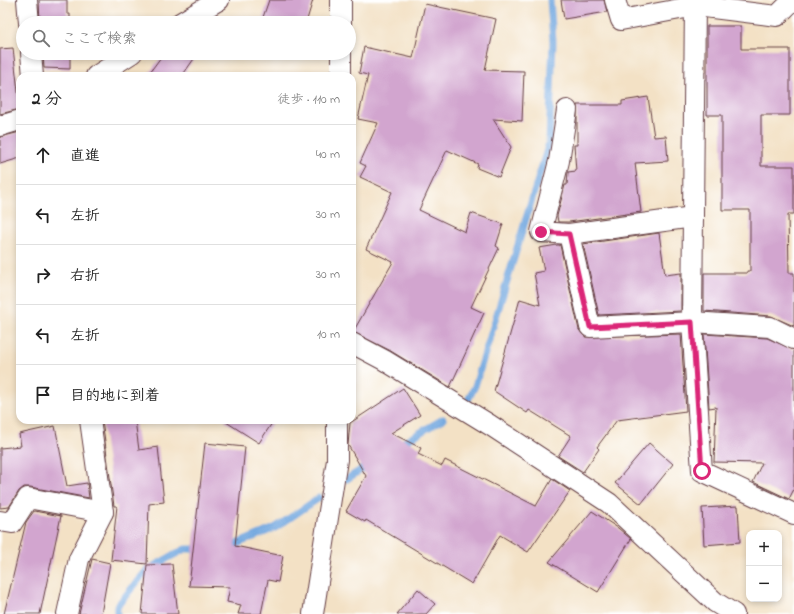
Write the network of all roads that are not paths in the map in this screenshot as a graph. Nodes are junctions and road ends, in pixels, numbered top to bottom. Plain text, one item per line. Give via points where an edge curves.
1 (27, 0) edge
2 (219, 0) edge
3 (341, 0) edge
4 (615, 0) edge
5 (793, 0) edge
6 (695, 3) edge
7 (28, 16) edge
8 (192, 16) edge
9 (341, 16) edge
10 (32, 60) edge
11 (121, 60) edge
12 (341, 60) edge
13 (33, 72) edge
14 (102, 72) edge
15 (341, 72) edge
16 (567, 110) dead end
17 (16, 121) edge
18 (0, 126) edge
19 (693, 217) junction
20 (569, 234) junction
21 (692, 322) junction
22 (794, 339) edge
23 (356, 345) edge
24 (91, 424) edge
25 (337, 424) edge
26 (103, 512) junction
27 (794, 514) edge
28 (0, 521) edge
29 (67, 614) edge
30 (313, 614) edge
31 (734, 614) edge

1 - 7 street
2 - 8 street
3 - 9 street
4 - 6 street via 621,20
5 - 6 street via 778,16
6 - 19 street
10 - 13 street
11 - 14 street
12 - 15 street
16 - 20 street via 559,161 541,232
17 - 18 street
19 - 20 street
19 - 21 street
20 - 21 street via 590,327
21 - 22 street via 770,327
21 - 27 street via 702,471
23 - 31 street via 483,421 609,503 715,602
24 - 26 street
25 - 30 street via 337,460
26 - 28 street via 28,498 12,523
26 - 29 street via 79,559

